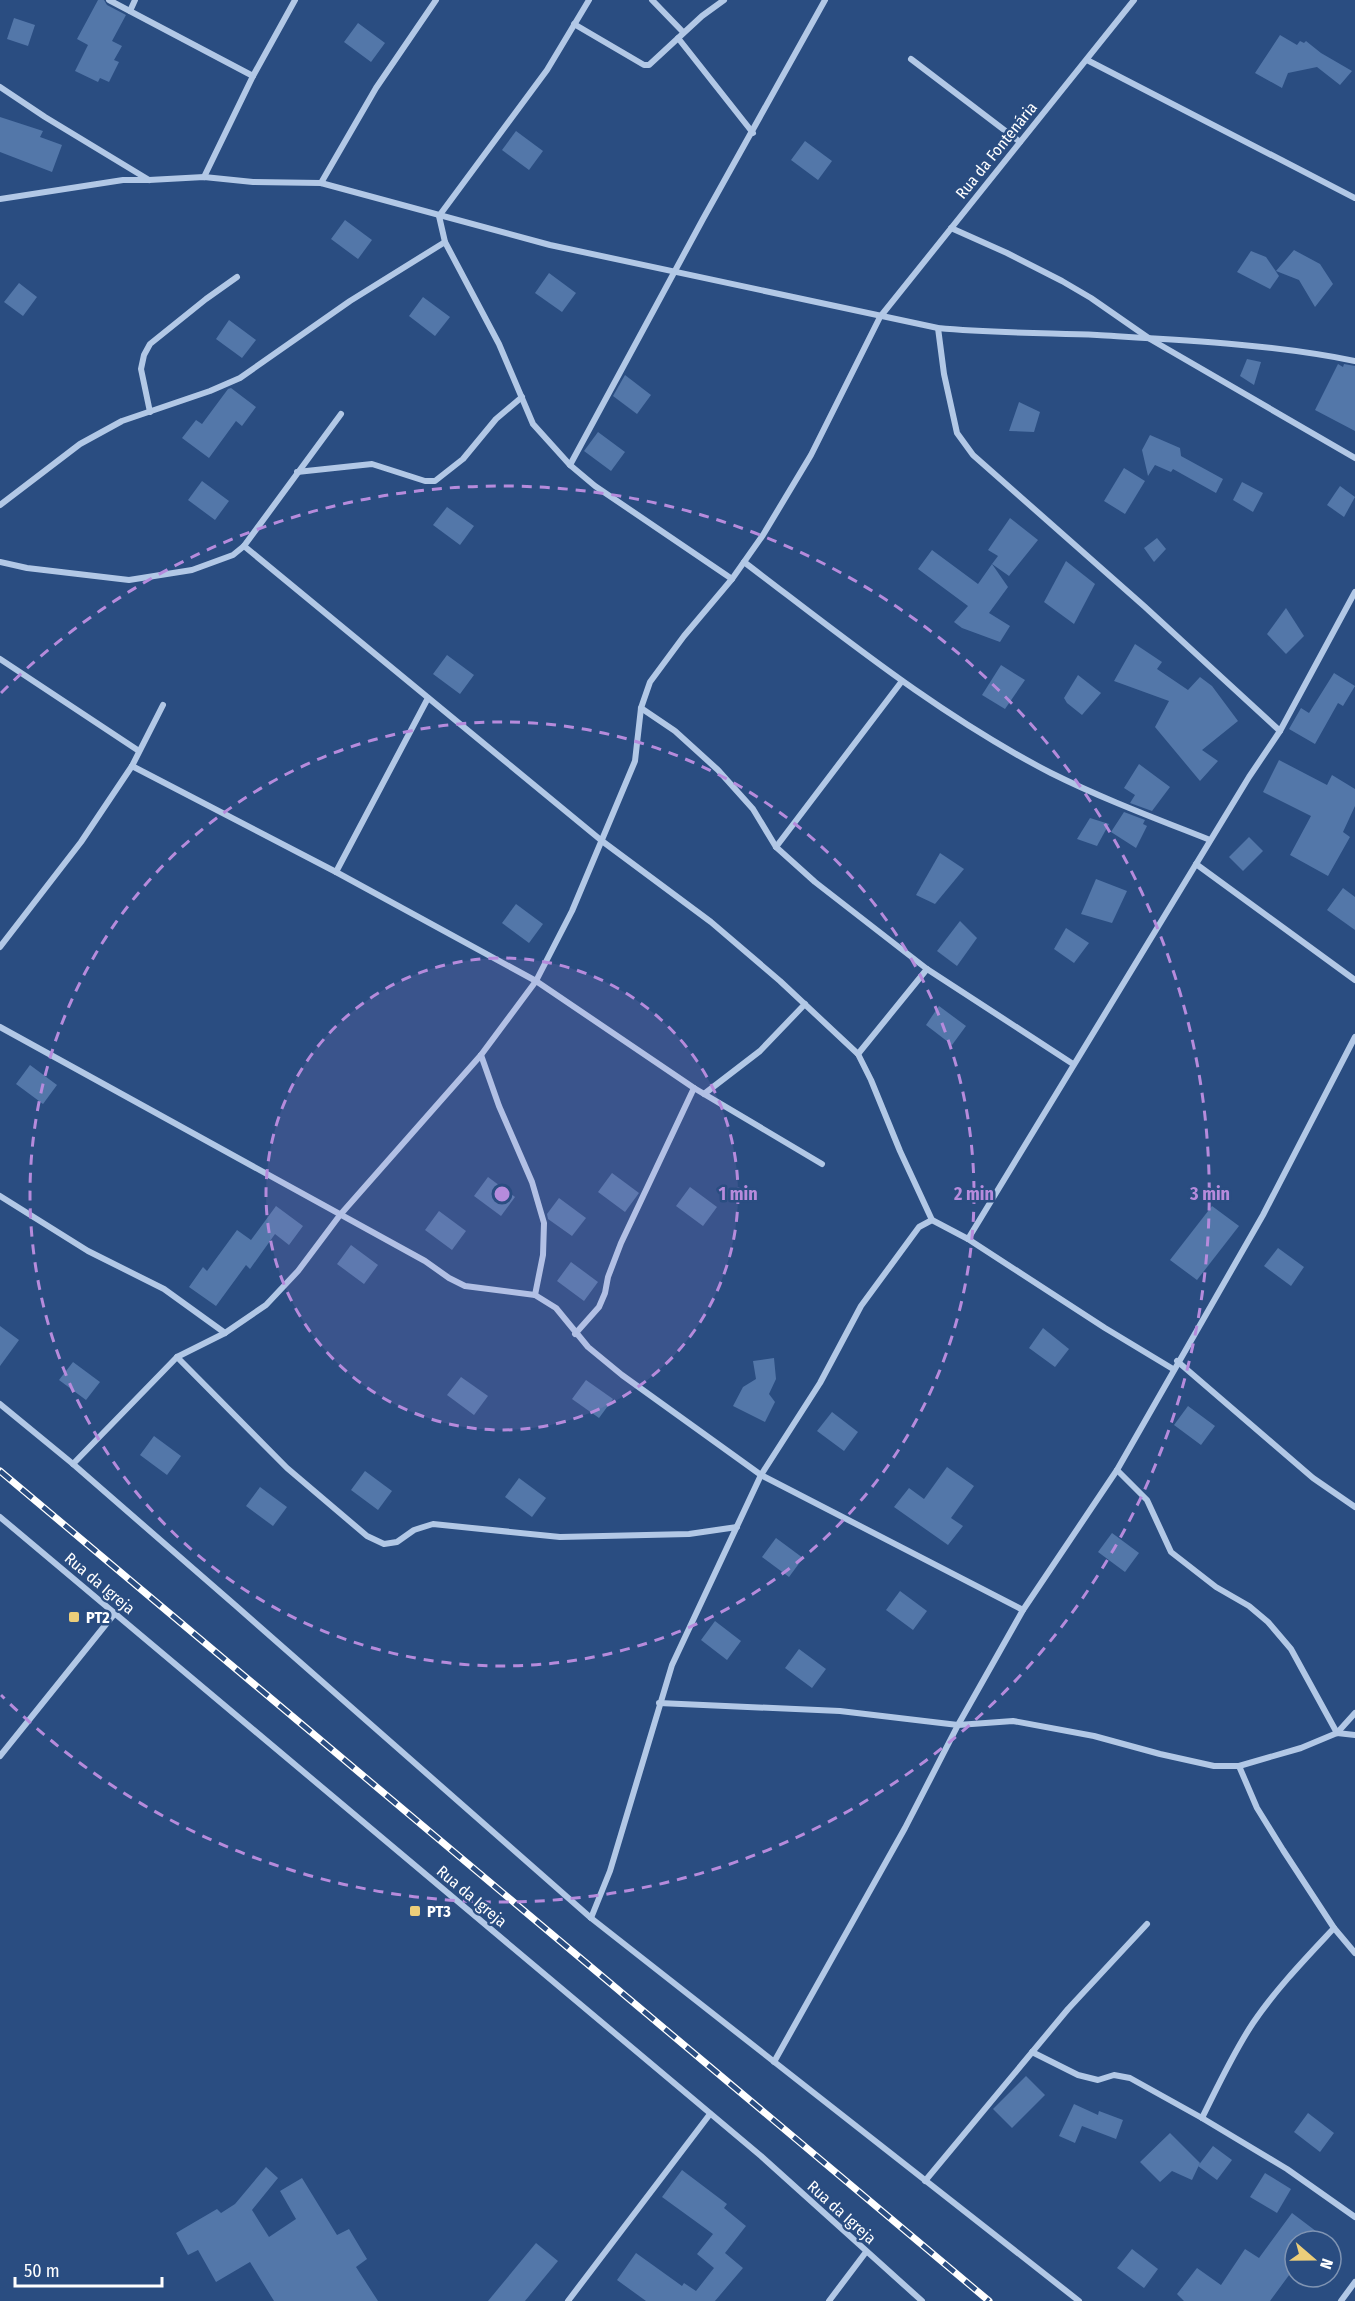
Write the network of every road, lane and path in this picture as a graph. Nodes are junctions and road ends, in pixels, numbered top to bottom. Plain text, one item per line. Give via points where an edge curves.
1 (109, 0) edge
2 (135, 0) edge
3 (295, 0) edge
4 (436, 0) edge
5 (589, 0) edge
6 (652, 0) edge
7 (724, 0) edge
8 (825, 0) edge
9 (1134, 0) edge
10 (130, 11) junction
11 (574, 24) junction
12 (683, 32) junction
13 (678, 38) junction
14 (911, 59) dead end
15 (1087, 60) junction
16 (253, 76) junction
17 (0, 87) edge
18 (753, 133) junction
19 (1020, 142) junction
20 (204, 177) junction
21 (149, 180) junction
22 (321, 183) junction
23 (1355, 198) edge
24 (0, 199) edge
25 (439, 216) junction
26 (951, 228) junction
27 (445, 242) junction
28 (676, 272) junction
29 (237, 277) dead end
30 (880, 317) junction
31 (938, 328) junction
32 (1150, 339) junction
33 (1355, 361) edge
34 (522, 397) junction
35 (150, 412) junction
36 (341, 414) dead end
37 (1355, 458) edge
38 (570, 465) junction
39 (297, 471) junction
40 (0, 505) edge
41 (244, 546) junction
42 (0, 562) edge
43 (744, 562) junction
44 (732, 579) junction
45 (1355, 592) edge
46 (0, 659) edge
47 (902, 681) junction
48 (428, 698) junction
49 (163, 705) dead end
50 (641, 708) junction
51 (1280, 731) junction
52 (140, 752) junction
53 (132, 766) junction
54 (1210, 840) junction
55 (602, 841) junction
56 (776, 847) junction
57 (1196, 864) junction
58 (336, 872) junction
59 (0, 947) edge
60 (927, 969) junction
61 (1355, 980) edge
62 (536, 981) junction
63 (805, 1004) junction
64 (0, 1027) edge
65 (1355, 1037) edge
66 (858, 1054) junction
67 (481, 1055) junction
68 (1073, 1064) junction
69 (694, 1088) junction
70 (704, 1094) junction
71 (822, 1164) dead end
72 (0, 1196) edge
73 (340, 1215) junction
74 (932, 1220) junction
75 (968, 1239) junction
76 (535, 1295) junction
77 (225, 1333) junction
78 (575, 1334) junction
79 (177, 1357) junction
80 (1178, 1361) junction
81 (1173, 1369) junction
82 (0, 1404) edge
83 (73, 1464) junction
84 (1117, 1470) junction
85 (761, 1475) junction
86 (1355, 1507) edge
87 (0, 1517) edge
88 (737, 1527) junction
89 (1023, 1611) junction
90 (115, 1613) junction
91 (659, 1703) junction
92 (1355, 1713) edge
93 (958, 1725) junction
94 (1337, 1732) junction
95 (1355, 1735) edge
96 (0, 1756) edge
97 (1239, 1766) junction
98 (591, 1918) junction
99 (1147, 1924) dead end
100 (1334, 1928) junction
101 (1355, 1953) edge
102 (1032, 2052) junction
103 (774, 2062) junction
104 (710, 2114) junction
105 (1202, 2118) junction
106 (926, 2181) junction
107 (1355, 2217) edge
108 (866, 2252) junction
109 (1355, 2282) edge
110 (568, 2301) edge
111 (829, 2301) edge
112 (922, 2301) edge
113 (1079, 2301) edge
114 (1341, 2301) edge

1 - 10 street
2 - 10 street
3 - 16 street
4 - 22 street via 376,88
5 - 11 street
6 - 12 street
7 - 12 street
8 - 18 street
9 - 15 street, Rua da Fontenária
10 - 16 street
11 - 13 street via 644,65 654,62
11 - 25 street via 547,70
12 - 13 street
13 - 18 street
14 - 19 street
15 - 19 street, Rua da Fontenária
15 - 23 street
16 - 20 street
17 - 21 street
18 - 28 street
19 - 26 street, Rua da Fontenária
20 - 21 street
20 - 22 street
21 - 24 street via 123,180
22 - 25 street
25 - 27 street
25 - 28 street
26 - 30 street, Rua da Fontenária
26 - 32 street via 1062,281
27 - 34 street
27 - 35 street via 350,301 240,378
28 - 30 street
28 - 38 street
29 - 35 street via 150,344 141,369
30 - 31 street
30 - 43 street, Rua da Fontenária via 811,455
31 - 32 street
31 - 51 street via 957,433 973,455
32 - 33 street
32 - 37 street
34 - 38 street via 533,424
34 - 39 street via 496,419 463,459 435,481 372,464
35 - 40 street via 80,444
36 - 39 street
38 - 44 street
39 - 41 street
41 - 42 street via 233,555 192,570 129,580
41 - 48 street
43 - 44 street, Rua da Fontenária
43 - 47 street
44 - 50 street, Rua da Fontenária via 650,682
45 - 51 street
46 - 52 street
47 - 54 street via 1051,772
47 - 56 street
48 - 55 street
48 - 58 street
49 - 52 street
50 - 55 street, Rua da Fontenária via 635,761
50 - 56 street via 675,731 718,770 753,809
51 - 54 street
52 - 53 street
53 - 58 street
53 - 59 street via 81,842
54 - 57 street
55 - 62 street, Rua da Fontenária
55 - 63 street via 711,922
56 - 60 street
57 - 61 street
57 - 68 street
58 - 62 street
60 - 66 street
60 - 68 street
62 - 67 street, Rua da Fontenária
62 - 69 street
63 - 66 street
63 - 70 street via 760,1051
64 - 73 street
65 - 80 street via 1263,1215
66 - 74 street
67 - 73 street, Rua da Fontenária
67 - 76 street via 532,1182 544,1223
68 - 75 street
69 - 70 street
69 - 78 street via 621,1243 599,1307
70 - 71 street
72 - 77 street via 88,1251 164,1289
73 - 76 street via 465,1286
73 - 77 street, Rua da Fontenária via 298,1271 266,1305
74 - 75 street
74 - 85 street via 908,1239 861,1306 820,1383
75 - 81 street
76 - 78 street via 556,1308
77 - 79 street, Rua da Fontenária
78 - 85 street via 622,1375
79 - 83 street, Rua da Fontenária
79 - 88 street via 286,1468 367,1536 384,1544 397,1542 414,1530 433,1524 560,1537 689,1534
80 - 81 street
80 - 86 street via 1313,1478
81 - 84 street
82 - 83 street
83 - 98 street
84 - 89 street
84 - 94 street via 1147,1500 1171,1552 1216,1587 1249,1606 1291,1649
85 - 88 street
85 - 89 street
87 - 90 street, Rua da Igreja
88 - 91 street via 672,1665
89 - 93 street
90 - 96 street
90 - 104 street, Rua da Igreja
91 - 93 street via 840,1711
91 - 98 street via 610,1871
92 - 94 street
93 - 97 street via 1013,1721 1094,1736 1214,1766
93 - 103 street
94 - 95 street
94 - 97 street via 1301,1748
97 - 100 street via 1257,1808
98 - 103 street
99 - 102 street
100 - 101 street
100 - 105 street via 1253,2023
102 - 105 street via 1077,2075 1098,2080 1114,2075 1130,2078
102 - 106 street
103 - 106 street
104 - 108 street, Rua da Igreja
104 - 110 street
105 - 107 street via 1287,2169
106 - 113 street
108 - 111 street
108 - 112 street, Rua da Igreja
109 - 114 street

